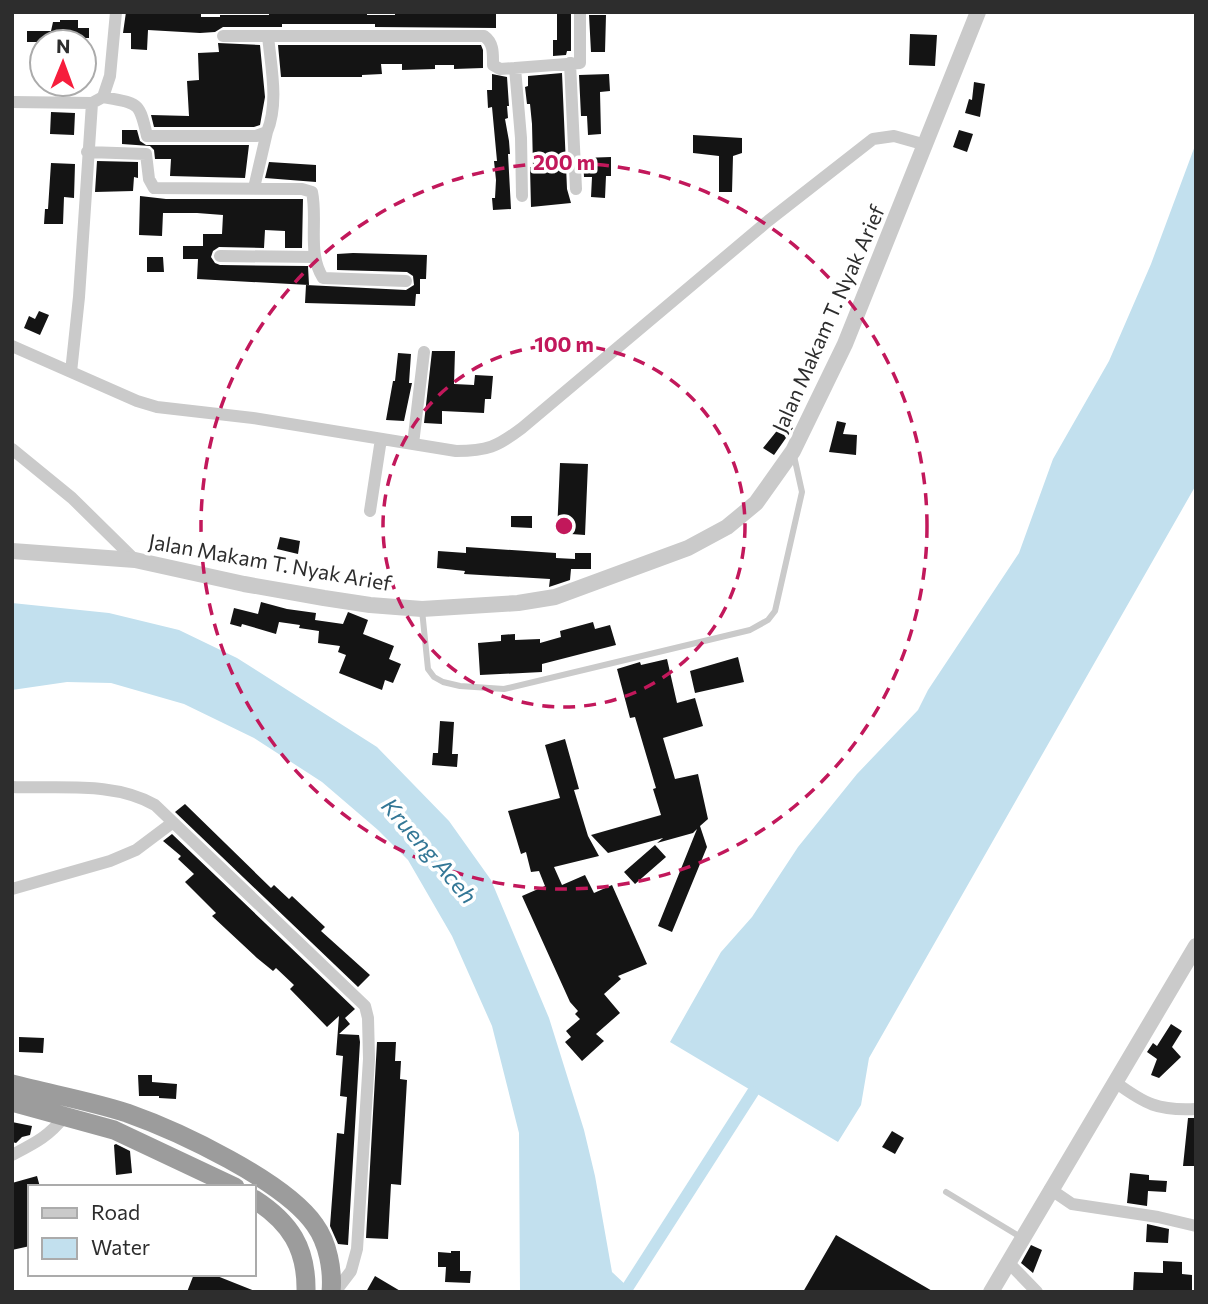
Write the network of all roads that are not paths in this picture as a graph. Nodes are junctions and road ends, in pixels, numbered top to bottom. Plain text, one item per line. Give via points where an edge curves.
1 (116, 12) edge
2 (580, 12) edge
3 (978, 12) edge
4 (223, 36) dead end
5 (268, 36) junction
6 (570, 64) junction
7 (515, 68) junction
8 (98, 100) junction
9 (12, 102) edge
10 (267, 132) junction
11 (147, 136) junction
12 (926, 145) junction
13 (88, 152) junction
14 (146, 154) junction
15 (254, 188) junction
16 (576, 189) dead end
17 (522, 196) dead end
18 (220, 256) dead end
19 (315, 257) junction
20 (406, 281) dead end
21 (12, 346) edge
22 (424, 352) dead end
23 (71, 372) junction
24 (381, 439) junction
25 (414, 444) junction
26 (12, 449) edge
27 (793, 451) junction
28 (370, 511) dead end
29 (12, 551) edge
30 (135, 560) junction
31 (422, 608) junction
32 (12, 787) edge
33 (172, 824) junction
34 (12, 889) edge
35 (1196, 946) edge
36 (1115, 1083) junction
37 (12, 1084) edge
38 (12, 1102) edge
39 (1196, 1109) edge
40 (65, 1116) junction
41 (12, 1155) edge
42 (231, 1185) edge
43 (1050, 1189) junction
44 (946, 1192) dead end
45 (256, 1200) edge
46 (1196, 1226) edge
47 (1022, 1238) junction
48 (1009, 1262) junction
49 (306, 1292) edge
50 (333, 1292) edge
51 (990, 1292) edge
52 (1037, 1292) edge

1 - 8 street via 110,75
2 - 6 street via 580,63
3 - 12 street, Jalan Makam T. Nyak Arief
4 - 5 street
5 - 7 street via 484,36 493,48 493,65
5 - 10 street via 273,118
6 - 7 street
6 - 16 street
7 - 17 street
8 - 9 street
8 - 11 street via 138,107
8 - 13 street
10 - 11 street via 256,136
10 - 15 street
11 - 14 street
12 - 25 street via 894,136 873,139 501,444 477,451
12 - 27 street, Jalan Makam T. Nyak Arief via 845,344
13 - 14 street
13 - 23 street
14 - 15 street via 154,188
15 - 19 street via 312,192
18 - 19 street
19 - 20 street via 324,278
21 - 23 street
22 - 25 street
23 - 24 street via 157,407
24 - 25 street
24 - 28 street
26 - 30 street via 72,498
27 - 31 street, Jalan Makam T. Nyak Arief via 756,503 727,527 688,548 555,597
27 - 31 lane via 802,492 775,611 750,629 504,689 471,687 443,682 428,669
29 - 30 street, Jalan Makam T. Nyak Arief
30 - 31 street, Jalan Makam T. Nyak Arief via 324,598
32 - 33 street via 115,790 155,805
33 - 34 street via 136,850 110,861
33 - 50 street via 367,1011 369,1059 357,1249 351,1271
35 - 36 street
36 - 39 street via 1157,1107
36 - 43 street
37 - 50 highway via 156,1124 283,1192 315,1225 327,1251
38 - 40 highway
40 - 41 street via 51,1133
40 - 42 highway via 114,1130
43 - 46 street via 1072,1204
43 - 47 street
44 - 47 lane
45 - 49 highway via 273,1211 303,1253
47 - 48 street
48 - 51 street
48 - 52 street

